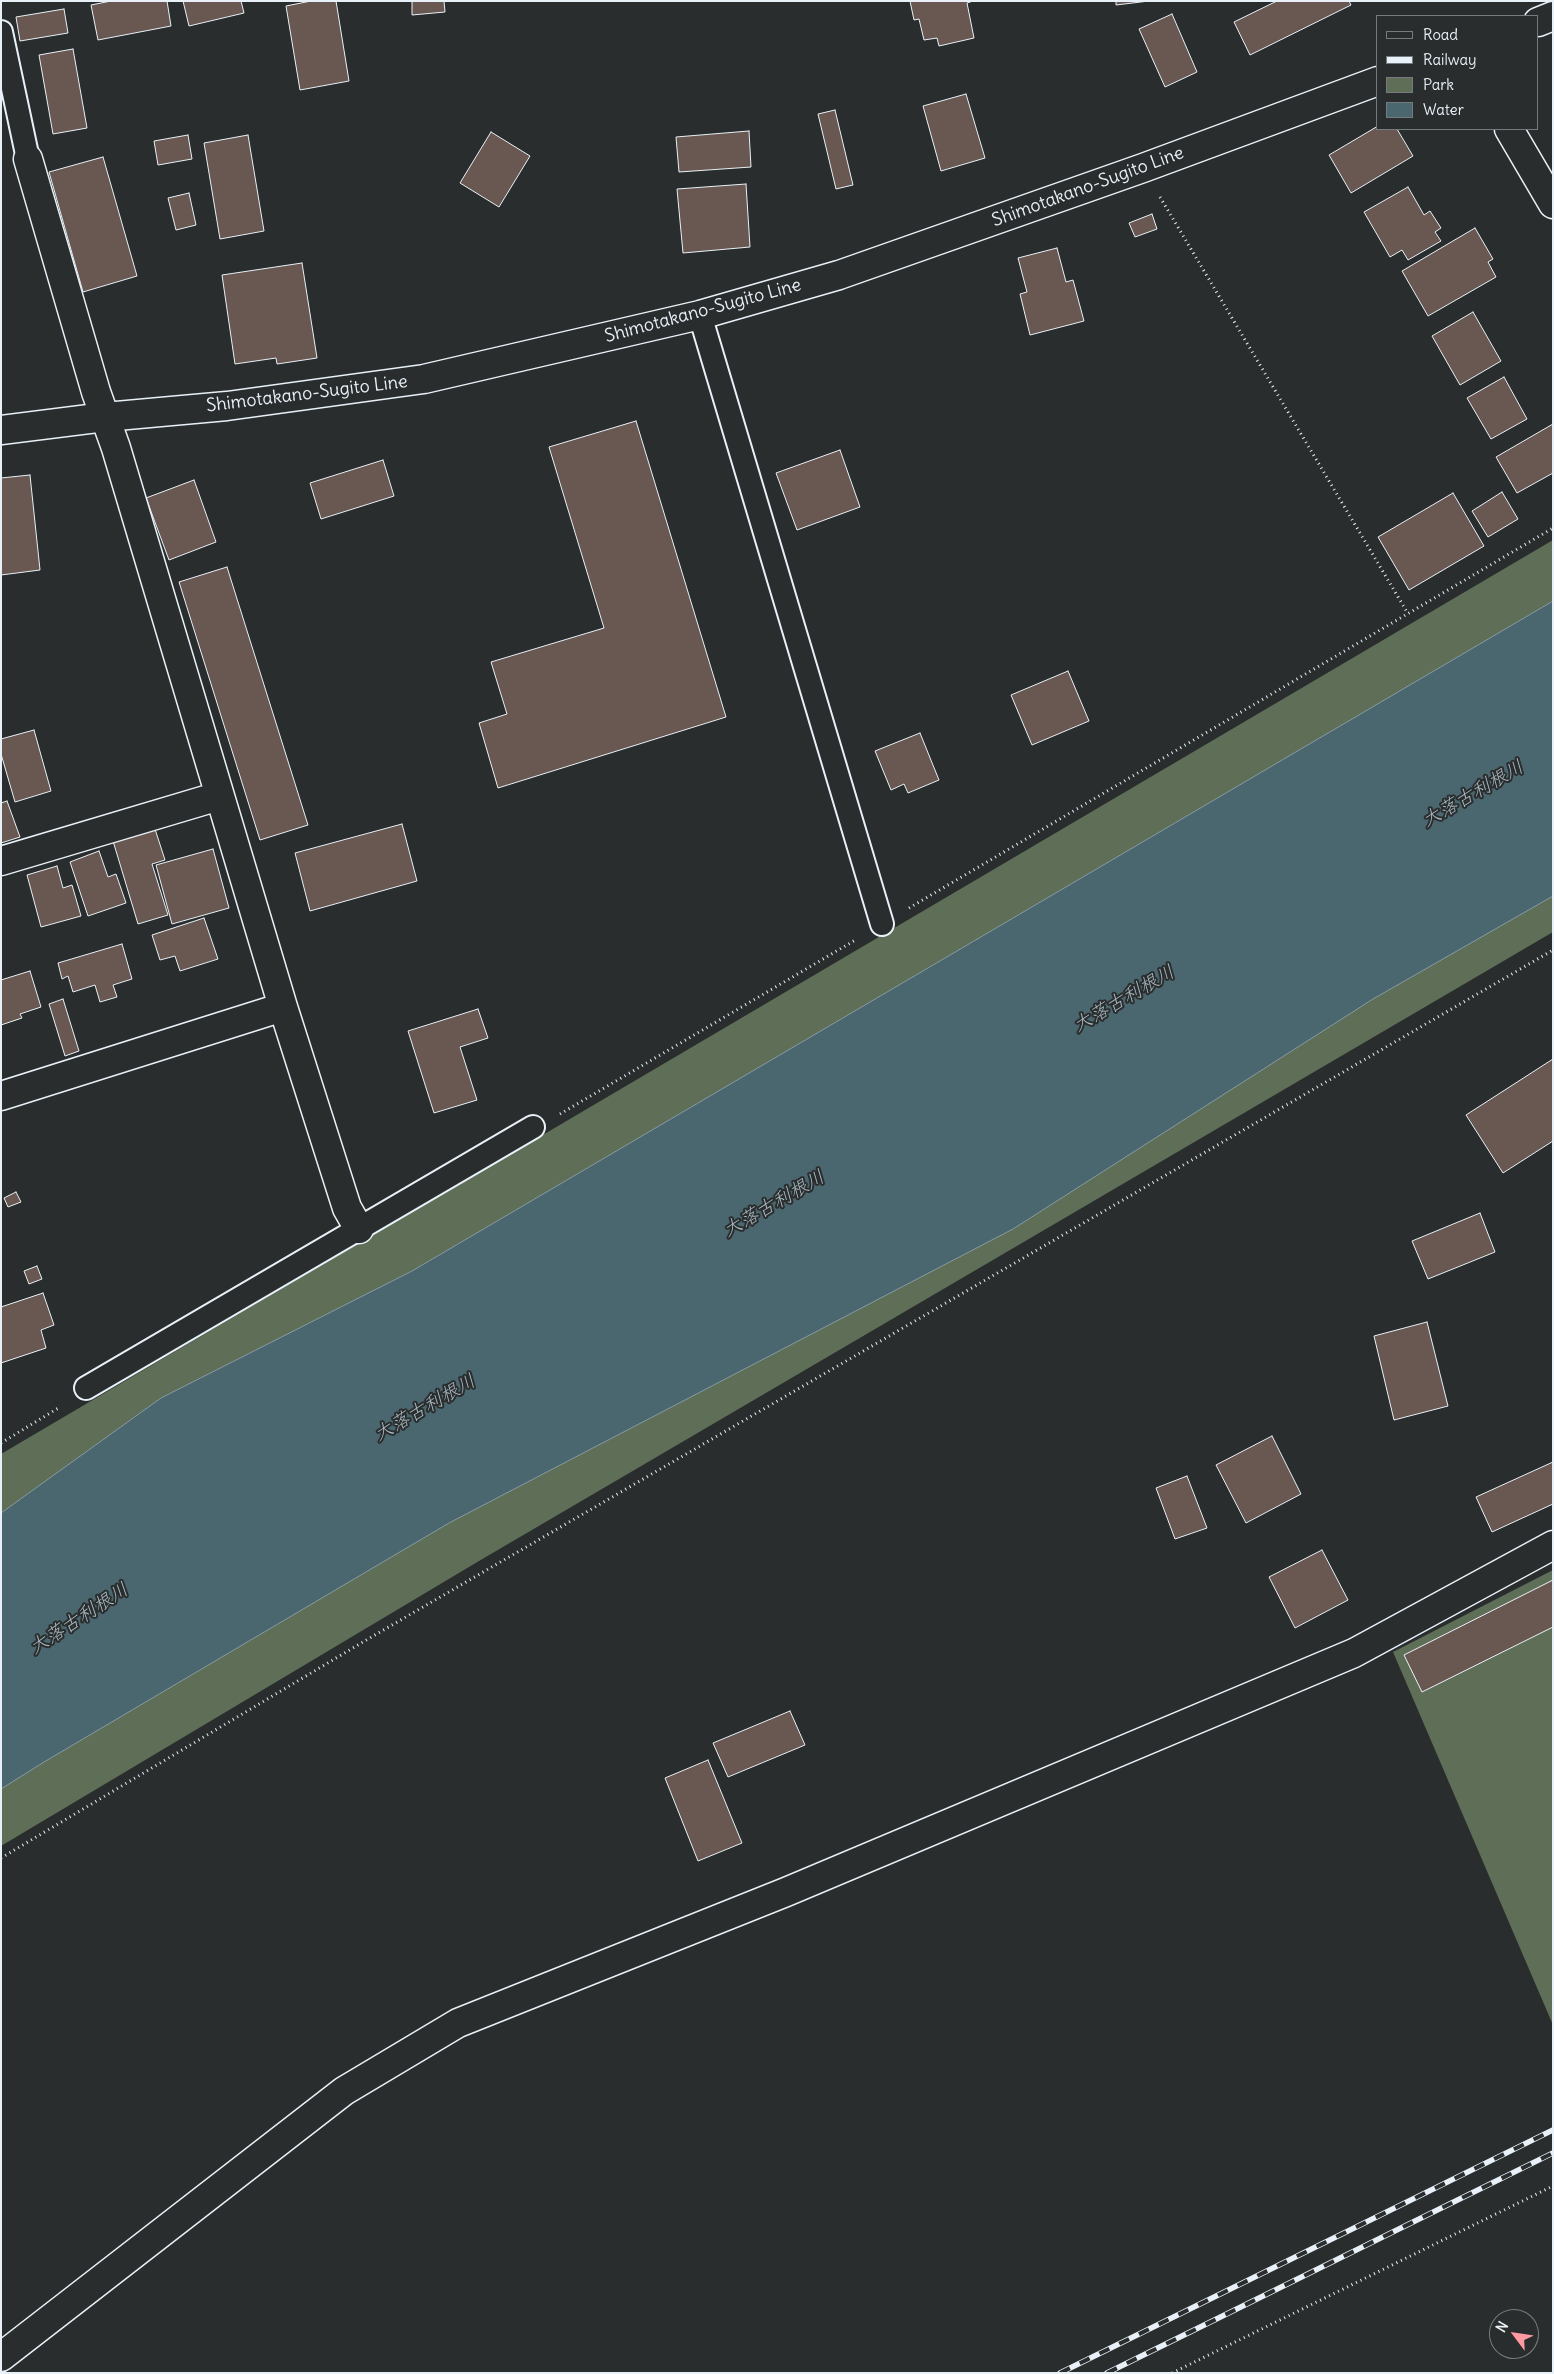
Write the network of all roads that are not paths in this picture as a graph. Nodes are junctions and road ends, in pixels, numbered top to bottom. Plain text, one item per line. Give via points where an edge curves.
1 (1553, 16) edge
2 (1539, 22) edge
3 (1, 32) edge
4 (1376, 82) edge
5 (1509, 130) edge
6 (28, 159) joint
7 (1553, 204) edge
8 (700, 315) junction
9 (105, 417) junction
10 (1, 430) edge
11 (219, 796) junction
12 (1, 861) edge
13 (882, 924) road end
14 (283, 1007) junction
15 (1, 1096) edge
16 (533, 1127) road end
17 (359, 1229) junction
18 (86, 1388) dead end
19 (1553, 1545) edge
20 (1, 2357) edge

1 - 2 street
3 - 6 lane
4 - 8 street, Shimotakano-Sugito Line via 839,275
5 - 7 street
6 - 9 street
8 - 9 street, Shimotakano-Sugito Line via 424,379 227,406
8 - 13 lane
9 - 10 street, Shimotakano-Sugito Line
9 - 11 street
11 - 12 street
11 - 14 street
14 - 15 street
14 - 17 street via 347,1208
16 - 17 lane
17 - 18 lane
19 - 20 street via 1354,1653 786,1892 458,2023 344,2091

